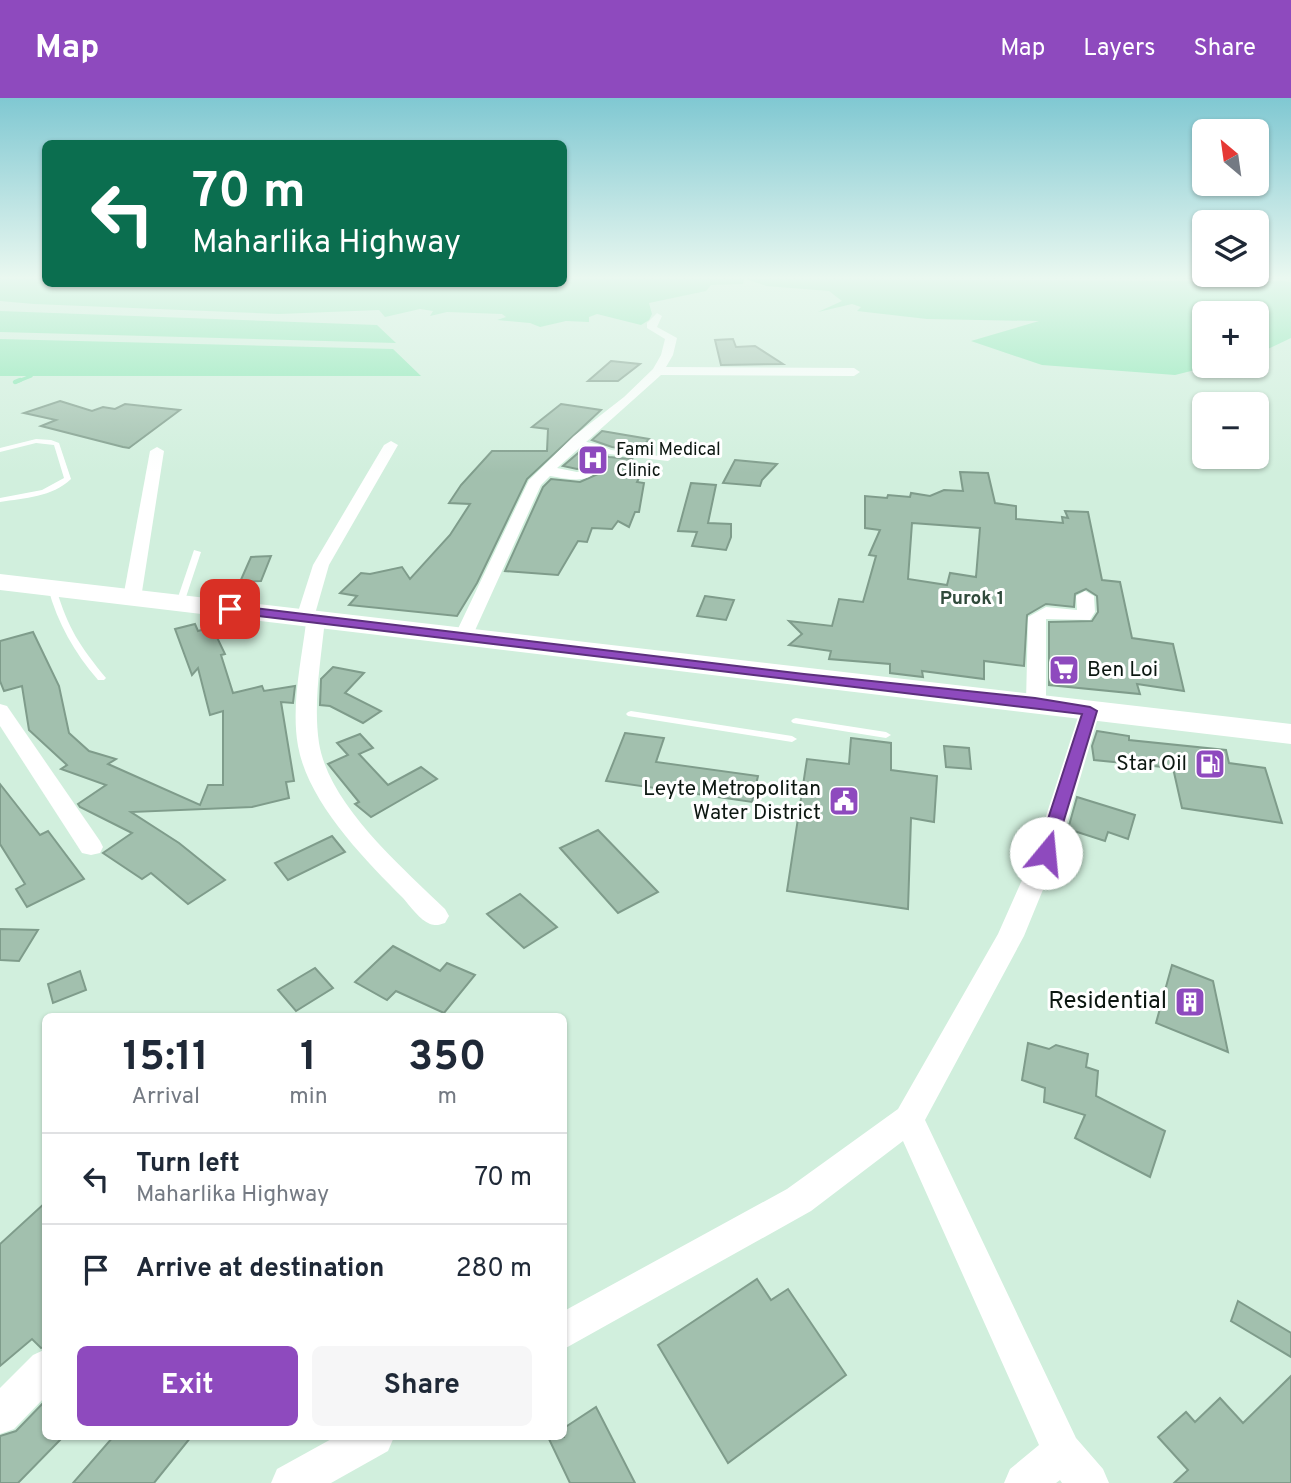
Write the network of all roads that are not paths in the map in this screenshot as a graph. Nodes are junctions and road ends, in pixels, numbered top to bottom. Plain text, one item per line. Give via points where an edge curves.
1 (671, 344) edge
2 (658, 371) junction
3 (854, 372) dead end
4 (577, 442) junction
5 (391, 444) dead end
6 (0, 450) edge
7 (158, 451) dead end
8 (668, 459) dead end
9 (547, 471) junction
10 (588, 473) dead end
11 (0, 500) edge
12 (197, 552) dead end
13 (0, 582) edge
14 (52, 588) junction
15 (1085, 596) dead end
16 (132, 598) junction
17 (180, 603) junction
18 (310, 619) junction
19 (463, 637) junction
20 (101, 678) dead end
21 (1035, 702) junction
22 (0, 710) edge
23 (1090, 711) junction
24 (631, 715) dead end
25 (796, 721) dead end
26 (1291, 734) edge
27 (886, 735) dead end
28 (792, 739) dead end
29 (91, 847) dead end
30 (436, 916) dead end
31 (909, 1119) junction
32 (567, 1329) edge
33 (42, 1372) edge
34 (0, 1415) edge
35 (369, 1440) edge
36 (1062, 1452) junction
37 (291, 1483) edge
38 (1024, 1483) edge
39 (1089, 1483) edge

1 - 2 street
2 - 3 street
2 - 4 street
4 - 8 lane via 609,453
4 - 9 street
5 - 18 street via 321,565
6 - 11 lane via 35,441 54,442 68,479 47,491
7 - 16 street
9 - 10 street
9 - 19 street via 534,483
12 - 17 lane
13 - 14 main road
14 - 16 main road
14 - 20 lane via 75,649
15 - 21 street via 1084,616 1046,612 1037,617
16 - 17 main road
17 - 18 main road
18 - 19 main road
18 - 30 street via 308,718 314,769 352,826
19 - 21 main road
21 - 23 main road
22 - 29 street
23 - 26 main road
23 - 31 street via 1046,853 1011,936
24 - 28 lane
25 - 27 lane
31 - 32 street via 799,1200
31 - 36 street
33 - 34 street
35 - 37 street
36 - 38 street
36 - 39 street

